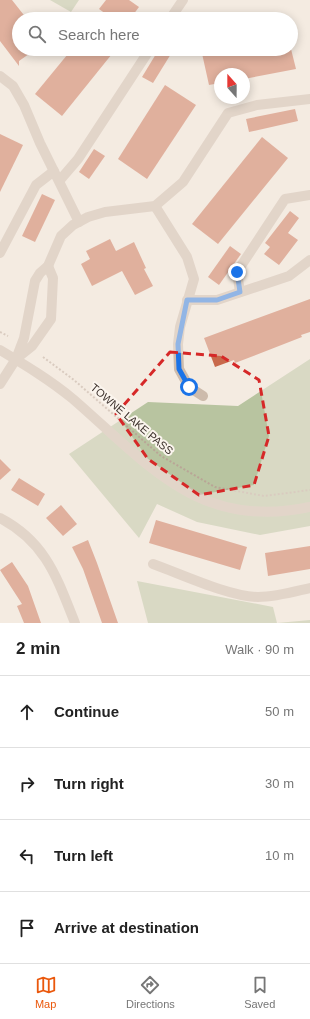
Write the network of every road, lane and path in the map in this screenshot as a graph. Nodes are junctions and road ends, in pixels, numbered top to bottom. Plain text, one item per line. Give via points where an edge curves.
1 (182, 0) edge
2 (174, 12) edge
3 (145, 56) edge
4 (0, 76) edge
5 (310, 99) edge
6 (54, 171) junction
7 (60, 180) junction
8 (310, 195) edge
9 (155, 206) junction
10 (79, 222) junction
11 (0, 253) edge
12 (310, 260) edge
13 (48, 266) junction
14 (240, 292) junction
15 (187, 300) junction
16 (0, 332) edge
17 (8, 336) dead end
18 (0, 350) edge
19 (43, 357) dead end
20 (16, 359) junction
21 (0, 384) edge
22 (203, 396) dead end
23 (310, 490) edge
24 (310, 507) edge
25 (0, 518) edge
26 (153, 564) dead end
27 (310, 588) edge
28 (75, 623) edge

1 - 2 street
3 - 7 street via 78,159
4 - 6 street via 13,86 24,105
5 - 9 street via 257,105 228,113 183,182
6 - 7 street
6 - 11 street via 36,185
7 - 10 street
8 - 14 street via 285,199 237,272
9 - 10 street via 105,212
9 - 15 street via 187,257 194,279
10 - 13 street via 61,236
12 - 14 street via 289,276
13 - 20 street via 35,281 24,338
13 - 20 street via 53,278 51,319 32,346
14 - 15 street via 217,300
15 - 22 street via 178,344 179,369 189,387
16 - 17 path
18 - 20 street
19 - 23 path, TOWNE LAKE PASS via 74,380 161,456 215,487 264,496
20 - 21 street
20 - 24 street via 55,385 152,469 186,492 214,504 247,510
25 - 28 street via 27,536 44,554 56,575
26 - 27 street via 241,596 264,596

